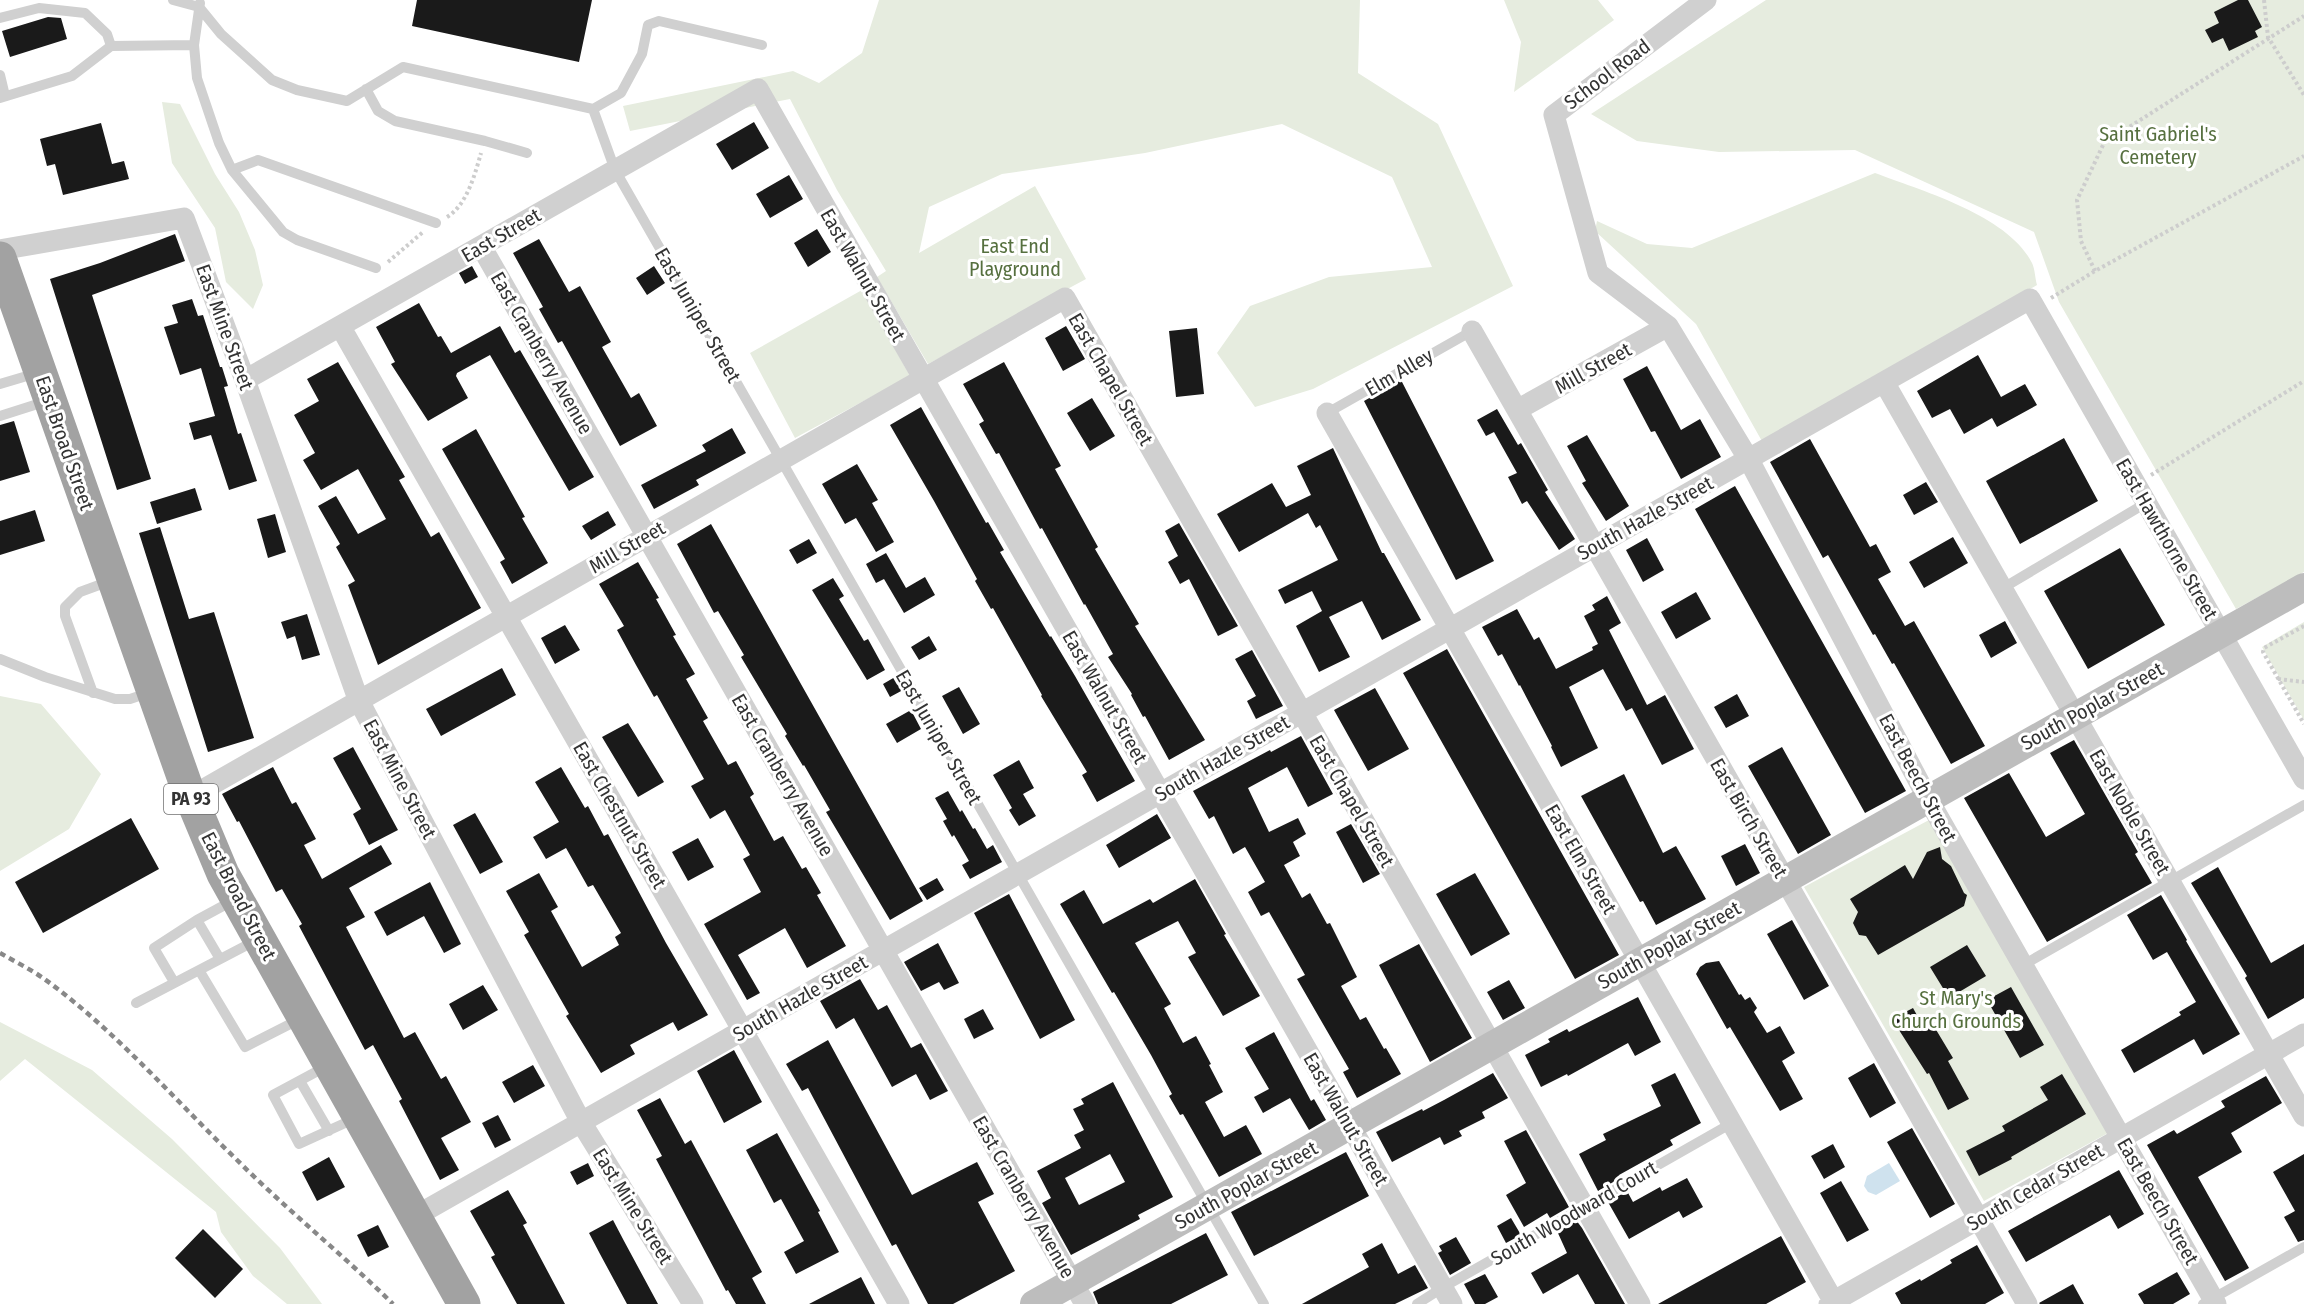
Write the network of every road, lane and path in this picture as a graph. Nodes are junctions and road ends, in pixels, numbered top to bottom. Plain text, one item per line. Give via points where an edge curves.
1 (173, 0) edge
2 (1706, 0) edge
3 (2264, 0) edge
4 (200, 4) edge
5 (2304, 16) edge
6 (0, 18) edge
7 (2268, 37) junction
8 (194, 45) junction
9 (762, 45) dead end
10 (111, 46) junction
11 (0, 75) edge
12 (366, 89) junction
13 (758, 90) joint
14 (2304, 95) edge
15 (3, 97) edge
16 (593, 109) junction
17 (527, 153) dead end
18 (2304, 156) edge
19 (232, 170) junction
20 (615, 170) junction
21 (436, 223) dead end
22 (481, 246) junction
23 (0, 250) edge
24 (376, 268) dead end
25 (2095, 271) junction
26 (1598, 273) joint
27 (3, 276) edge
28 (1065, 298) joint
29 (2032, 303) junction
30 (340, 326) junction
31 (1668, 326) junction
32 (1472, 331) joint
33 (923, 379) junction
34 (245, 380) junction
35 (2304, 381) edge
36 (1884, 382) junction
37 (0, 384) edge
38 (45, 386) junction
39 (1517, 410) junction
40 (1327, 413) joint
41 (0, 416) edge
42 (780, 459) junction
43 (1749, 460) junction
44 (2136, 484) junction
45 (2146, 503) junction
46 (646, 536) junction
47 (1594, 547) junction
48 (114, 580) junction
49 (2304, 587) edge
50 (2003, 588) junction
51 (505, 616) junction
52 (2304, 626) edge
53 (1449, 629) junction
54 (2221, 634) junction
55 (0, 659) edge
56 (2278, 679) junction
57 (2304, 682) edge
58 (153, 691) junction
59 (93, 693) junction
60 (358, 699) junction
61 (1302, 712) junction
62 (2075, 716) junction
63 (2304, 723) edge
64 (2304, 779) edge
65 (1160, 793) junction
66 (190, 797) junction
67 (1928, 799) junction
68 (2304, 805) edge
69 (1017, 874) junction
70 (1785, 880) junction
71 (2170, 881) junction
72 (236, 898) junction
73 (197, 920) junction
74 (259, 939) junction
75 (883, 951) junction
76 (220, 959) junction
77 (1640, 962) junction
78 (2023, 964) junction
79 (199, 970) junction
80 (174, 982) junction
81 (136, 1002) dead end
82 (303, 1017) junction
83 (742, 1030) junction
84 (2304, 1034) edge
85 (1492, 1046) junction
86 (2268, 1054) junction
87 (330, 1065) junction
88 (300, 1081) junction
89 (2304, 1116) edge
90 (358, 1117) junction
91 (581, 1122) junction
92 (1732, 1123) junction
93 (1350, 1126) junction
94 (329, 1131) junction
95 (2122, 1138) junction
96 (1207, 1206) junction
97 (1584, 1207) junction
98 (414, 1217) junction
99 (1978, 1219) junction
100 (2304, 1247) edge
101 (1079, 1293) edge
102 (1447, 1296) edge
103 (2211, 1302) edge
104 (1833, 1303) edge
105 (464, 1304) edge
106 (693, 1304) edge
107 (899, 1304) edge
108 (1034, 1304) edge
109 (1264, 1304) edge
110 (1417, 1304) edge
111 (1640, 1304) edge
112 (2027, 1304) edge

1 - 4 lane
2 - 26 street, School Road via 1554,115
3 - 7 path
4 - 8 lane
4 - 12 lane via 221,34 272,80 347,101
5 - 7 path
6 - 10 lane via 39,8 85,13 107,34
7 - 14 path
7 - 25 path via 2104,142 2077,200 2081,241
8 - 10 lane
8 - 19 lane via 201,92
9 - 16 lane via 659,21 648,25 642,54 621,93
10 - 15 lane via 72,76
11 - 15 lane
12 - 16 lane via 403,67
12 - 17 lane via 378,111 395,121
13 - 20 street, East Street
13 - 33 street, East Walnut Street
16 - 20 lane, East Juniper Street
18 - 25 path
19 - 21 lane via 258,160
19 - 24 lane via 283,231 297,240
20 - 22 street, East Street
20 - 42 lane, East Juniper Street
22 - 30 street, East Street
22 - 46 street, East Cranberry Avenue
23 - 34 street, East Mine Street via 184,218
25 - 29 path via 2067,290
26 - 31 street, East Beech Street
27 - 38 highway, East Broad Street / PA 93
28 - 33 street, Mill Street
28 - 61 street, East Chapel Street
29 - 36 street, South Hazle Street
29 - 44 street, East Hawthorne Street
30 - 34 street, East Street
30 - 51 street, East Chestnut Street
31 - 39 street, Mill Street
31 - 43 street, East Beech Street
32 - 39 street, East Birch Street
32 - 40 lane, Elm Alley
33 - 42 street, Mill Street
33 - 65 street, East Walnut Street
34 - 60 street, East Mine Street
35 - 44 path
36 - 43 street, South Hazle Street
36 - 50 street, East Noble Street
37 - 38 lane
38 - 41 lane
38 - 48 highway, East Broad Street / PA 93
39 - 47 street, East Birch Street
40 - 53 street, East Elm Street
42 - 46 street, Mill Street
42 - 69 lane, East Juniper Street
43 - 47 street, South Hazle Street
43 - 67 street, East Beech Street
44 - 45 street, East Hawthorne Street
45 - 50 lane
45 - 54 street, East Hawthorne Street
46 - 51 street, Mill Street
46 - 75 street, East Cranberry Avenue
47 - 53 street, South Hazle Street
47 - 70 street, East Birch Street
48 - 58 highway, East Broad Street / PA 93
48 - 59 lane via 80,592 65,607
49 - 54 main road, South Poplar Street
50 - 62 street, East Noble Street
51 - 60 street, Mill Street
51 - 83 street, East Chestnut Street
52 - 56 path via 2264,648
53 - 61 street, South Hazle Street
53 - 77 street, East Elm Street
54 - 62 main road, South Poplar Street
54 - 64 street, East Hawthorne Street
55 - 59 lane
56 - 57 path
56 - 63 path
58 - 59 lane via 130,699
58 - 66 highway, East Broad Street / PA 93
60 - 66 street, Mill Street
60 - 91 street, East Mine Street
61 - 65 street, South Hazle Street
61 - 85 street, East Chapel Street
62 - 67 main road, South Poplar Street
62 - 71 street, East Noble Street
65 - 69 street, South Hazle Street
65 - 93 street, East Walnut Street
66 - 72 highway, East Broad Street / PA 93
67 - 70 main road, South Poplar Street
67 - 78 street, East Beech Street
68 - 71 lane
69 - 75 street, South Hazle Street
69 - 96 lane, East Juniper Street
70 - 77 main road, South Poplar Street
70 - 99 street, East Birch Street
71 - 78 lane
71 - 86 street, East Noble Street
72 - 73 lane
72 - 74 highway, East Broad Street / PA 93
73 - 76 lane
73 - 80 lane via 154,948
74 - 76 lane
74 - 82 highway, East Broad Street / PA 93
75 - 83 street, South Hazle Street
75 - 101 street, East Cranberry Avenue
76 - 79 lane
77 - 85 main road, South Poplar Street
77 - 92 street, East Elm Street
78 - 95 street, East Beech Street
79 - 80 lane
79 - 82 lane via 245,1047
80 - 81 lane
82 - 87 highway, East Broad Street / PA 93
83 - 91 street, South Hazle Street
83 - 107 street, East Chestnut Street
84 - 86 street, South Cedar Street
85 - 93 main road, South Poplar Street
85 - 97 street, East Chapel Street
86 - 89 street, East Noble Street
86 - 95 street, South Cedar Street
87 - 88 lane
87 - 90 highway, East Broad Street / PA 93
88 - 94 lane
88 - 94 lane via 273,1095 299,1144
90 - 94 lane
90 - 98 highway, East Broad Street / PA 93
91 - 98 street, South Hazle Street
91 - 106 street, East Mine Street
92 - 97 lane, South Woodward Court
92 - 104 street, East Elm Street
93 - 96 main road, South Poplar Street
93 - 102 street, East Walnut Street
95 - 99 street, South Cedar Street
95 - 103 street, East Beech Street
96 - 101 main road, South Poplar Street
96 - 109 lane, East Juniper Street
97 - 102 lane, South Woodward Court
97 - 111 street, East Chapel Street
98 - 105 highway, East Broad Street / PA 93
99 - 104 street, South Cedar Street
99 - 112 street, East Birch Street
100 - 103 lane
101 - 108 main road, South Poplar Street
102 - 110 lane, South Woodward Court

